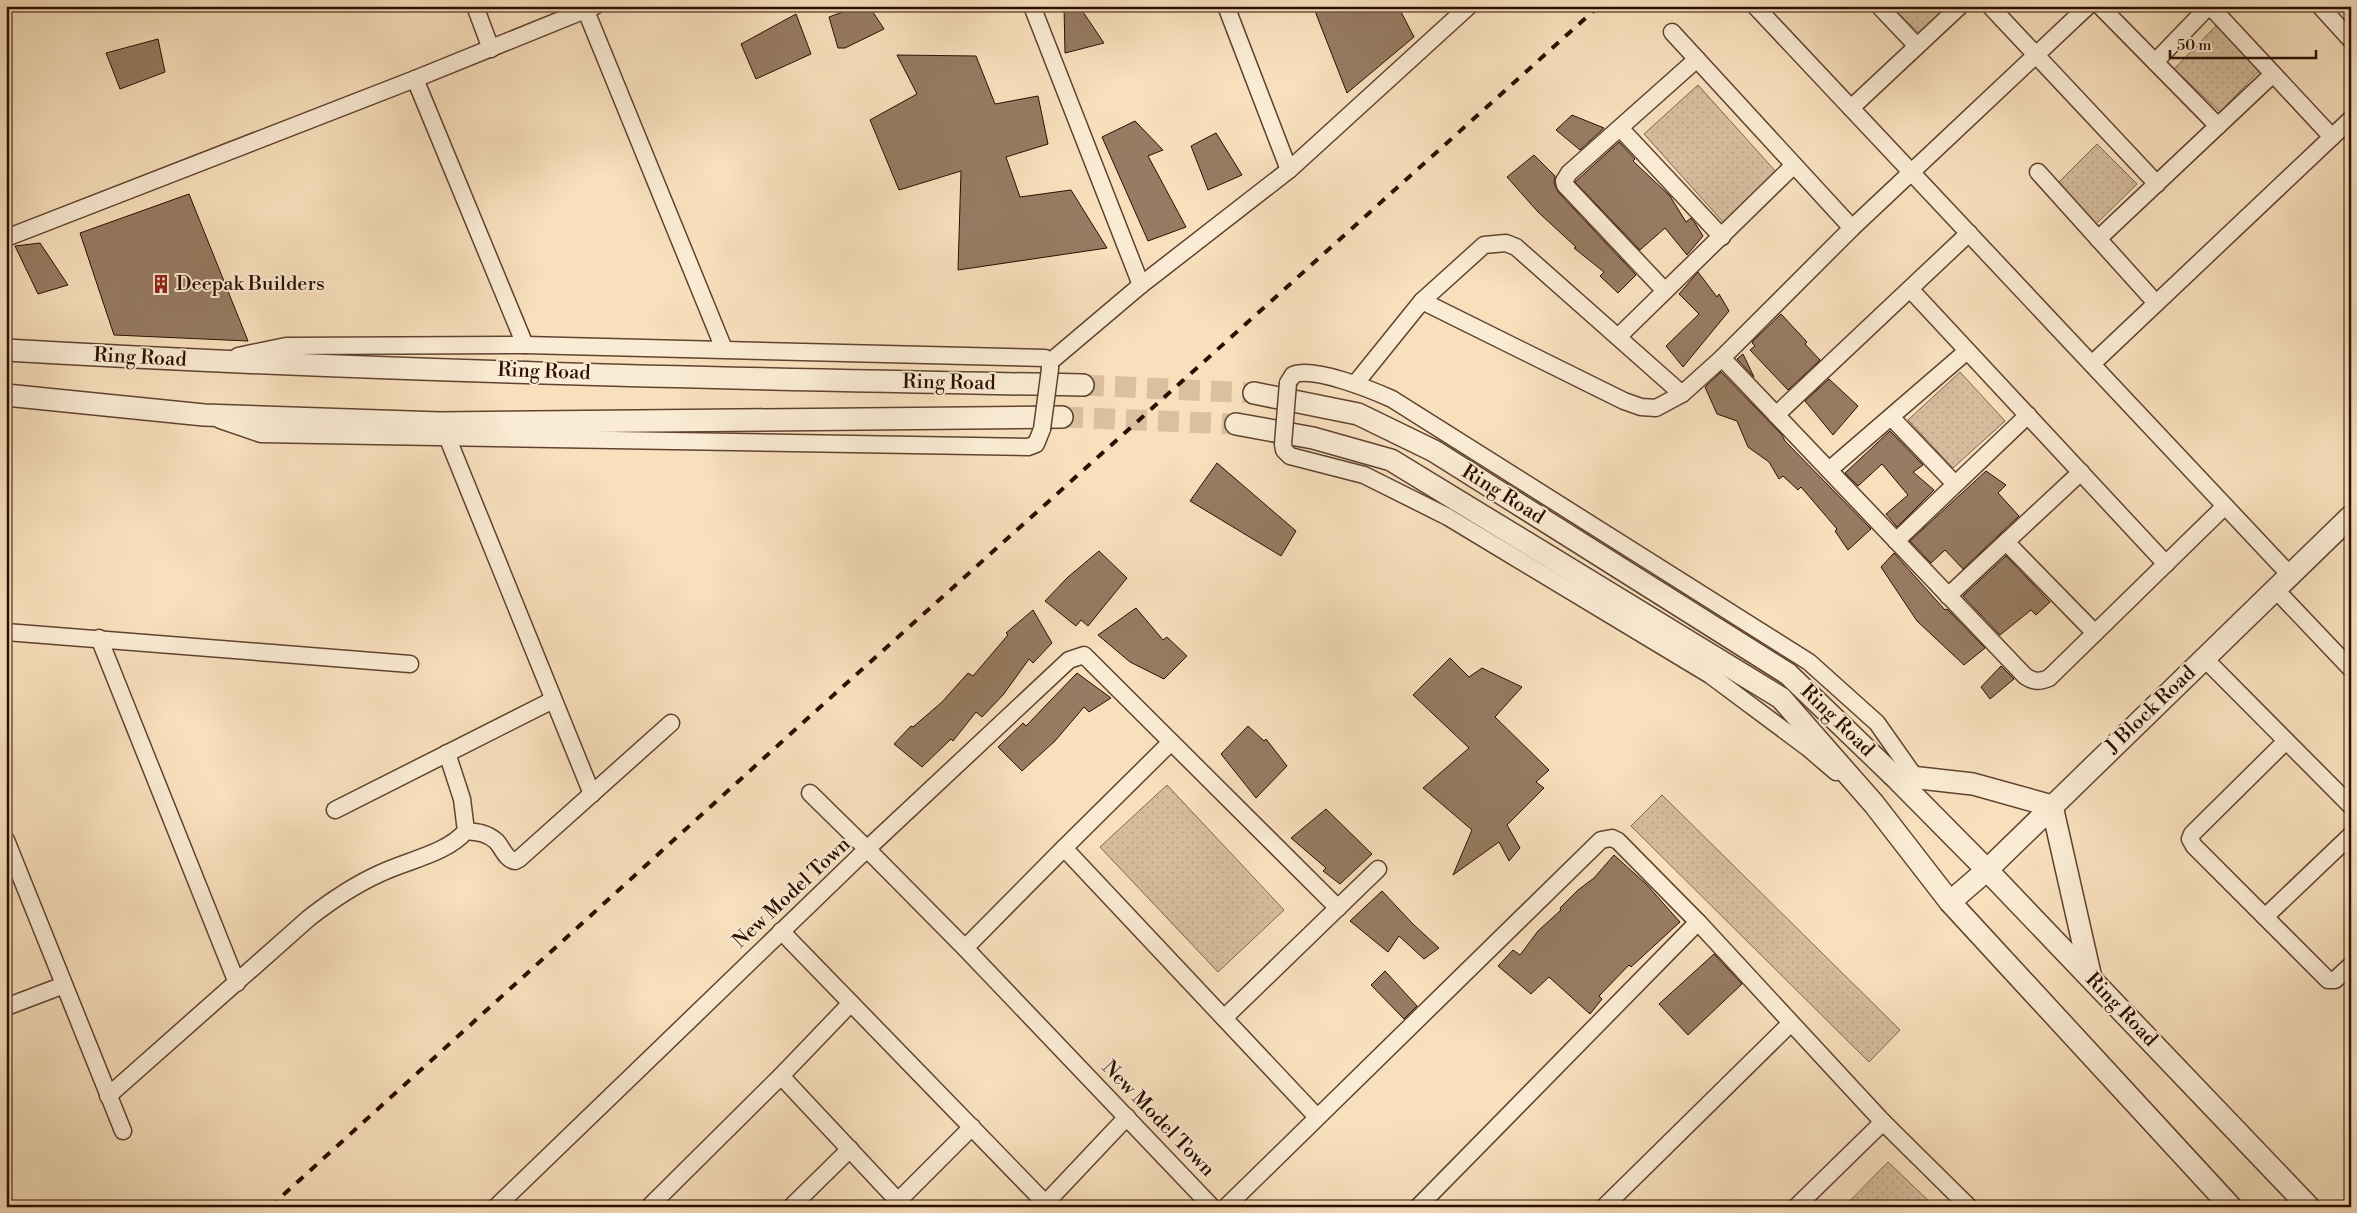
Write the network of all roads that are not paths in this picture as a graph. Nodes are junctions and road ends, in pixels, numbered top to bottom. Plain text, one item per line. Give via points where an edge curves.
1 (475, 6) edge
2 (1032, 6) edge
3 (1226, 6) edge
4 (1469, 6) edge
5 (1755, 6) edge
6 (1879, 6) edge
7 (1960, 6) edge
8 (1990, 6) edge
9 (2088, 6) edge
10 (2100, 6) edge
11 (2210, 6) edge
12 (2320, 6) edge
13 (588, 8) edge
14 (1672, 32) dead end
15 (2351, 40) edge
16 (1917, 46) junction
17 (491, 48) junction
18 (2036, 55) junction
19 (1697, 59) junction
20 (2155, 62) junction
21 (2273, 74) junction
22 (415, 79) junction
23 (1851, 108) junction
24 (2351, 119) edge
25 (2218, 126) junction
26 (1620, 128) junction
27 (2332, 137) junction
28 (1794, 165) junction
29 (1289, 170) junction
30 (2038, 172) dead end
31 (1912, 173) junction
32 (2157, 184) junction
33 (1852, 228) junction
34 (1969, 234) junction
35 (1722, 237) junction
36 (6, 238) edge
37 (2098, 239) junction
38 (1141, 285) junction
39 (1910, 289) junction
40 (1665, 291) junction
41 (1422, 301) junction
42 (2156, 303) junction
43 (1618, 337) junction
44 (525, 345) junction
45 (724, 349) junction
46 (6, 350) edge
47 (1967, 351) junction
48 (1722, 358) junction
49 (214, 362) junction
50 (2092, 364) junction
51 (1050, 366) junction
52 (1354, 384) junction
53 (1083, 385) tunnel mouth
54 (1254, 393) tunnel mouth
55 (1682, 394) junction
56 (6, 395) edge
57 (1776, 414) junction
58 (204, 415) junction
59 (2028, 415) junction
60 (1891, 416) junction
61 (1062, 417) tunnel mouth
62 (1236, 424) tunnel mouth
63 (448, 438) junction
64 (1829, 470) junction
65 (2081, 472) junction
66 (1955, 484) junction
67 (2226, 506) junction
68 (2351, 516) edge
69 (1896, 541) junction
70 (2006, 542) junction
71 (2166, 564) junction
72 (2290, 575) junction
73 (2275, 589) junction
74 (1948, 596) junction
75 (6, 632) edge
76 (2095, 633) junction
77 (99, 638) junction
78 (2204, 658) junction
79 (410, 664) dead end
80 (2351, 669) edge
81 (553, 700) junction
82 (671, 723) dead end
83 (2286, 741) junction
84 (1170, 743) junction
85 (447, 754) junction
86 (1893, 775) junction
87 (1915, 778) junction
88 (810, 793) dead end
89 (592, 794) junction
90 (1874, 804) junction
91 (2052, 806) junction
92 (2351, 806) edge
93 (335, 810) dead end
94 (466, 831) junction
95 (2351, 835) edge
96 (6, 840) edge
97 (1064, 848) junction
98 (868, 849) junction
99 (1378, 869) dead end
100 (1986, 870) junction
101 (1950, 902) junction
102 (1338, 908) junction
103 (2265, 917) junction
104 (1698, 922) junction
105 (781, 931) junction
106 (965, 948) junction
107 (2351, 965) edge
108 (2091, 979) junction
109 (237, 983) junction
110 (64, 985) junction
111 (851, 1003) junction
112 (6, 1007) edge
113 (1224, 1018) junction
114 (1791, 1023) junction
115 (781, 1076) junction
116 (108, 1096) junction
117 (1127, 1117) junction
118 (1317, 1117) junction
119 (1882, 1122) junction
120 (972, 1127) junction
121 (123, 1130) dead end
122 (850, 1149) junction
123 (895, 1204) edge
124 (1805, 1204) edge
125 (1046, 1206) edge
126 (496, 1207) edge
127 (649, 1207) edge
128 (791, 1207) edge
129 (1212, 1207) edge
130 (1226, 1207) edge
131 (1418, 1207) edge
132 (1604, 1207) edge
133 (1969, 1207) edge
134 (2230, 1207) edge
135 (2309, 1207) edge

1 - 17 street
2 - 38 street
3 - 29 street
4 - 29 street
5 - 23 street
6 - 16 street
7 - 16 street
8 - 18 street
9 - 18 street
10 - 20 street
11 - 20 street
11 - 21 street
12 - 15 street
13 - 17 street
13 - 45 street
14 - 19 street
16 - 23 street
17 - 22 street
18 - 31 street
18 - 32 street
19 - 26 street
19 - 28 street
20 - 25 street
21 - 25 street
21 - 27 street
22 - 36 street
22 - 44 street
23 - 31 street
24 - 27 street
25 - 32 street
26 - 35 street
26 - 40 street via 1569,173 1565,185
27 - 42 street
28 - 33 street
28 - 35 street
29 - 38 street
30 - 37 street
31 - 33 street
31 - 34 street
32 - 37 street
33 - 48 street
34 - 39 street
34 - 50 street
35 - 40 street
37 - 42 street
38 - 51 street
39 - 47 street
39 - 57 street
40 - 43 street
41 - 43 street via 1484,246 1506,243 1516,247
41 - 52 street
41 - 55 street via 1632,404 1656,408
42 - 50 street
43 - 55 street
44 - 45 street
44 - 49 street via 286,346
45 - 51 street via 1045,358
46 - 49 street, Ring Road
47 - 59 street
47 - 60 street
48 - 55 street
48 - 57 street
49 - 53 street, Ring Road
50 - 67 street
51 - 63 street, bridge via 1042,429 1036,444 1028,447
52 - 87 street via 1392,399 1809,662 1877,723
52 - 90 street, bridge via 1308,372 1293,375 1288,383 1283,444 1290,456 1364,475 1448,517 1710,676 1808,748
54 - 86 street, Ring Road via 1358,414 1434,451 1788,674
56 - 58 street, Ring Road
57 - 64 street
58 - 61 street, Ring Road via 440,423
58 - 63 street via 261,434
59 - 65 street
59 - 66 street
60 - 64 street
60 - 66 street
62 - 90 street, Ring Road via 1313,438 1391,460 1781,698
63 - 81 street
64 - 69 street
65 - 70 street
65 - 71 street
66 - 69 street
67 - 71 street
67 - 72 street
68 - 72 street, J Block Road
69 - 74 street
70 - 74 street
70 - 76 street
71 - 76 street
72 - 73 street, J Block Road
73 - 78 street, J Block Road
73 - 80 street
74 - 76 street via 2032,681 2048,678
75 - 77 street
77 - 79 street
77 - 109 street
78 - 83 street
78 - 91 street, J Block Road
81 - 85 street
81 - 89 street
82 - 89 street
83 - 92 street
83 - 103 street via 2190,839
84 - 97 street
84 - 98 street via 1088,658 1084,655 1074,657
84 - 102 street
85 - 93 street
85 - 94 street via 462,798
86 - 87 street
86 - 100 street, Ring Road
87 - 91 street via 1973,784
88 - 98 street
89 - 94 street via 515,861 508,858 489,836
90 - 101 street, Ring Road
91 - 100 street, J Block Road
91 - 108 street
94 - 109 street via 457,842 341,893
95 - 103 street
96 - 110 street
97 - 106 street
97 - 113 street
98 - 105 street, New Model Town
98 - 106 street, New Model Town
99 - 102 street
100 - 101 street, J Block Road
100 - 108 street, Ring Road
101 - 134 street, Ring Road
102 - 113 street
103 - 107 street via 2330,981
104 - 114 street
104 - 118 street via 1618,841 1612,838 1602,840
104 - 131 street
105 - 111 street
105 - 126 street, New Model Town
106 - 117 street, New Model Town
108 - 135 street, Ring Road
109 - 116 street
110 - 112 street
110 - 116 street
111 - 115 street
111 - 120 street
113 - 118 street
114 - 119 street
114 - 132 street
115 - 122 street
115 - 127 street
116 - 121 street
117 - 125 street
117 - 129 street, New Model Town
118 - 130 street
119 - 124 street
119 - 133 street
120 - 123 street
120 - 125 street
122 - 123 street
122 - 128 street

